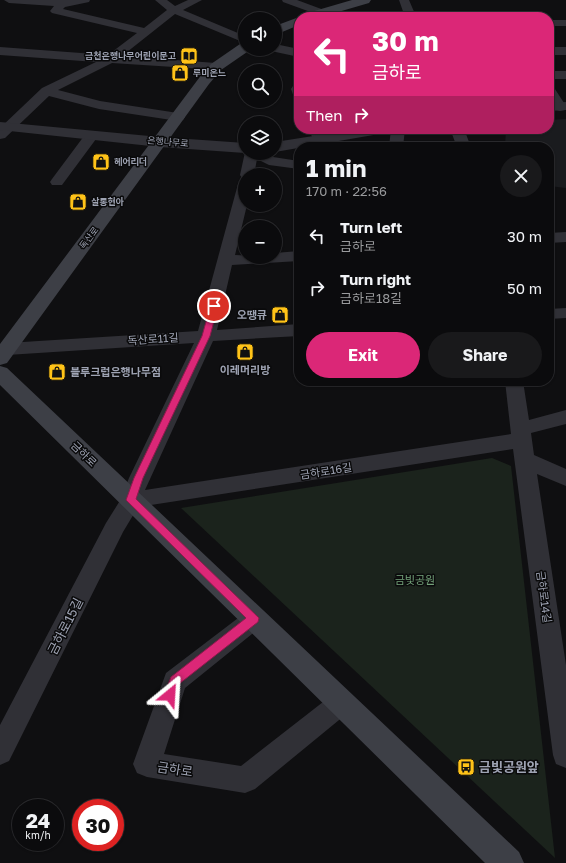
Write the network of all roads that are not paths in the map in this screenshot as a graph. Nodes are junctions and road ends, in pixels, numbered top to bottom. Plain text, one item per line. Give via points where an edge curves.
1 (8, 0) edge
2 (85, 0) edge
3 (160, 0) edge
4 (197, 0) edge
5 (287, 0) edge
6 (365, 0) edge
7 (404, 0) edge
8 (63, 4) junction
9 (494, 4) dead end
10 (174, 10) junction
11 (320, 12) joint
12 (410, 12) edge
13 (499, 12) edge
14 (294, 23) edge
15 (554, 23) edge
16 (566, 23) edge
17 (282, 28) edge
18 (147, 32) junction
19 (238, 37) edge
20 (282, 49) edge
21 (566, 50) edge
22 (0, 51) edge
23 (554, 51) edge
24 (238, 52) edge
25 (294, 52) edge
26 (111, 59) junction
27 (216, 67) junction
28 (566, 74) edge
29 (554, 75) edge
30 (46, 91) junction
31 (178, 117) junction
32 (3, 130) edge
33 (328, 134) edge
34 (92, 135) junction
35 (318, 135) edge
36 (160, 142) junction
37 (282, 145) edge
38 (238, 148) edge
39 (268, 160) edge
40 (294, 164) edge
41 (57, 182) dead end
42 (238, 211) edge
43 (566, 237) edge
44 (554, 238) edge
45 (294, 256) edge
46 (225, 261) junction
47 (294, 330) edge
48 (206, 336) junction
49 (2, 360) edge
50 (515, 386) edge
51 (566, 417) edge
52 (522, 443) junction
53 (566, 478) edge
54 (131, 500) junction
55 (254, 618) junction
56 (558, 644) edge
57 (341, 703) junction
58 (565, 743) edge
59 (0, 752) edge
60 (508, 863) edge

1 - 8 street
2 - 8 street
3 - 10 street
4 - 10 street
5 - 11 street
6 - 11 main road
7 - 12 street
8 - 18 street via 56,11
9 - 13 street
10 - 18 street
10 - 19 street
14 - 17 main road
15 - 16 street
18 - 26 street
20 - 25 street
21 - 23 street
22 - 26 street
24 - 27 main road, 독산로
26 - 27 street
26 - 30 street
27 - 31 main road, 독산로
28 - 29 street
30 - 31 street via 99,105
30 - 32 street
31 - 36 main road, 독산로
32 - 34 street, 은행나무로
33 - 35 street
34 - 36 street, 은행나무로
34 - 41 street
35 - 37 street
36 - 38 street, 은행나무로
36 - 49 main road, 독산로
39 - 40 street
42 - 46 street, 금하로15길
43 - 44 street
45 - 46 street
46 - 48 street, 금하로15길
47 - 48 street, 독산로11길
48 - 49 street, 독산로11길
48 - 54 street, 금하로15길 via 138,478
49 - 54 main road, 금하로
50 - 52 street, 금하로14길
51 - 52 street, 금하로16길
52 - 53 street
52 - 54 street, 금하로16길
52 - 56 street, 금하로14길
54 - 55 main road, 금하로
54 - 59 street, 금하로15길
55 - 57 main road, 금하로
55 - 57 street, 금하로 via 175,681 147,764 245,780
56 - 58 street, 금하로14길
57 - 60 main road, 금하로

